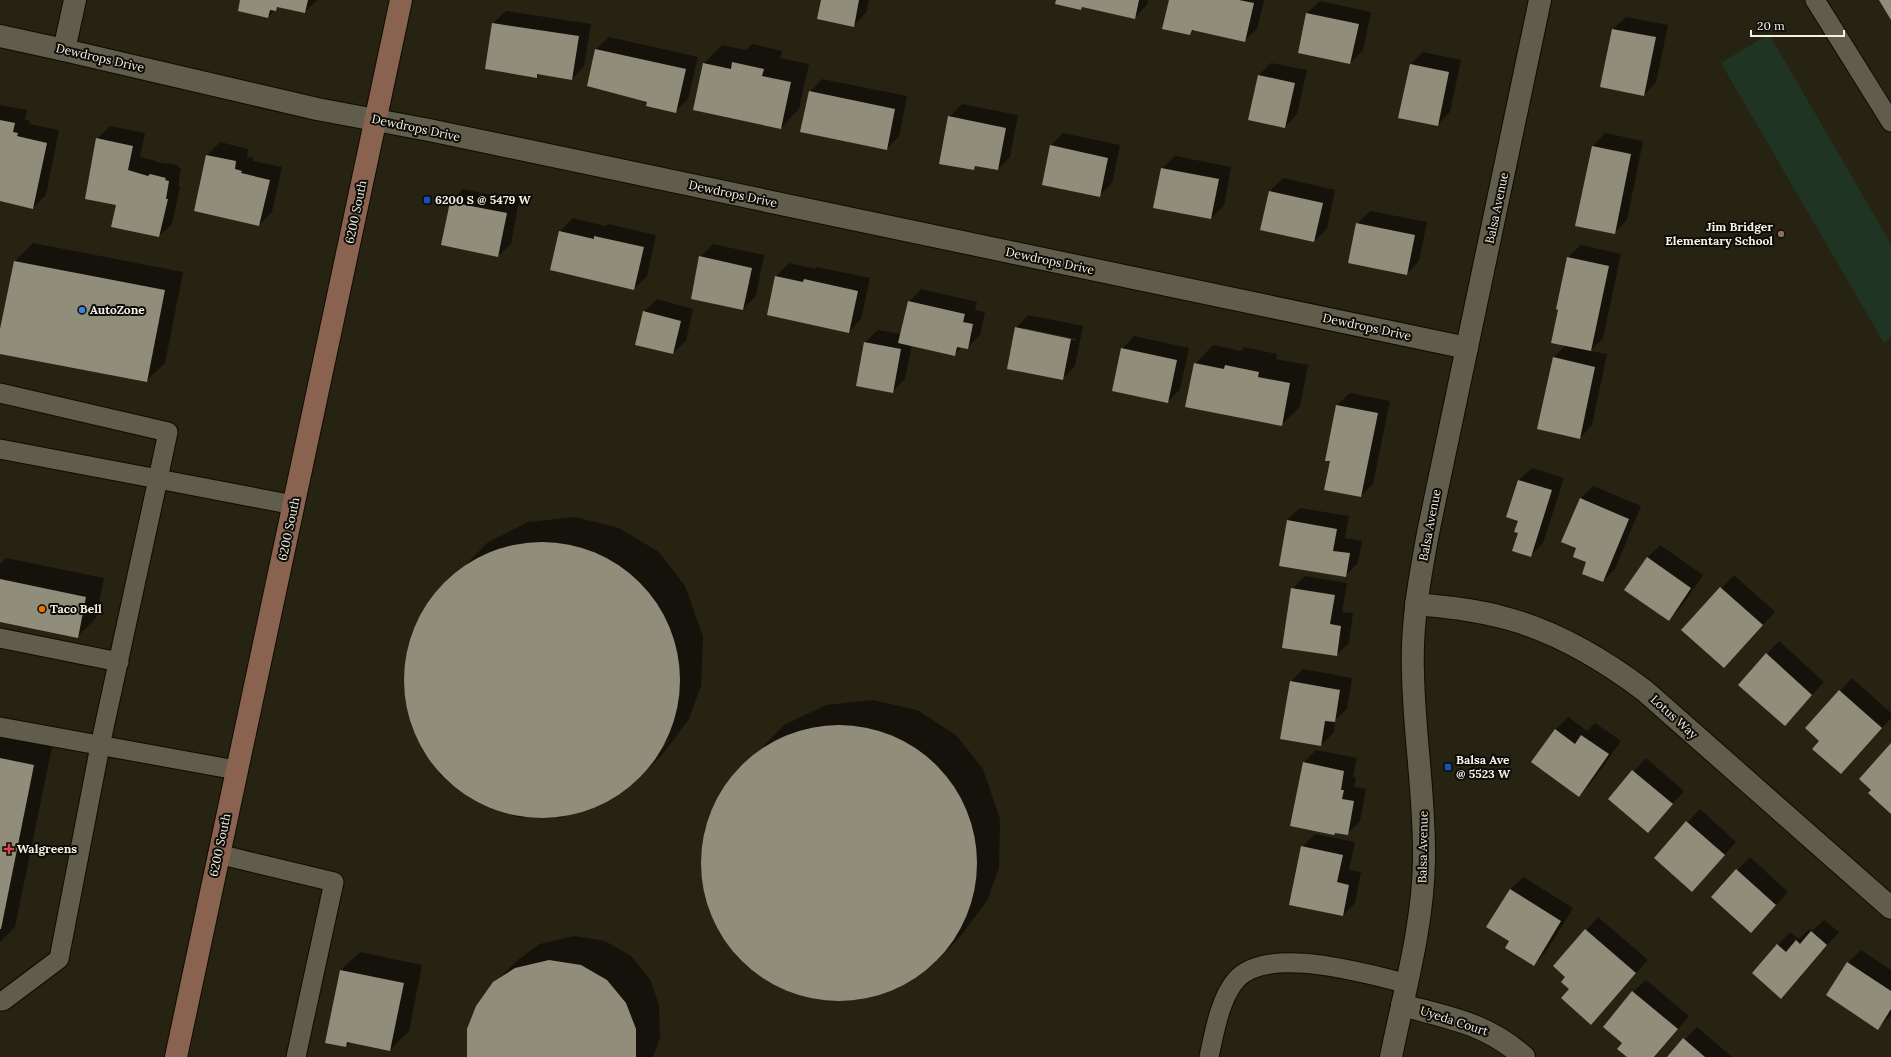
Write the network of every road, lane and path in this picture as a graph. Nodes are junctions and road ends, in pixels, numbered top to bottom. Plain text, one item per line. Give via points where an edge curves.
1 (75, 0) edge
2 (401, 0) edge
3 (1540, 0) edge
4 (1815, 0) edge
5 (0, 36) edge
6 (64, 50) junction
7 (376, 119) junction
8 (1891, 122) edge
9 (1467, 348) junction
10 (0, 393) edge
11 (0, 449) edge
12 (158, 479) junction
13 (294, 505) junction
14 (1416, 604) junction
15 (0, 638) edge
16 (119, 662) junction
17 (0, 727) edge
18 (100, 746) junction
19 (236, 770) junction
20 (218, 854) junction
21 (1891, 908) edge
22 (1406, 983) junction
23 (0, 1001) edge
24 (1402, 1005) junction
25 (176, 1057) edge
26 (296, 1057) edge
27 (1209, 1057) edge
28 (1391, 1057) edge
29 (1524, 1057) edge

1 - 6 street
2 - 7 main road, 6200 South
3 - 9 street, Balsa Avenue
4 - 8 lane
5 - 6 street, Dewdrops Drive
6 - 7 street, Dewdrops Drive via 317,109
7 - 9 street, Dewdrops Drive
7 - 13 main road, 6200 South
9 - 14 street, Balsa Avenue via 1429,528
10 - 12 lane via 168,432
11 - 12 lane
12 - 13 lane
12 - 16 lane
13 - 19 main road, 6200 South
14 - 21 street, Lotus Way via 1457,608 1509,619 1568,642 1621,672
14 - 22 street, Balsa Avenue via 1412,671 1423,789 1424,862 1419,918
15 - 16 lane
16 - 18 lane
17 - 18 lane
18 - 19 lane
18 - 23 lane via 59,960
19 - 20 main road, 6200 South
20 - 25 main road, 6200 South
20 - 26 lane via 334,882
22 - 24 street, Balsa Avenue
22 - 27 lane via 1308,963 1262,966 1248,971 1236,980 1227,993
24 - 28 street, Balsa Avenue
24 - 29 street, Uyeda Court via 1481,1028 1508,1043

